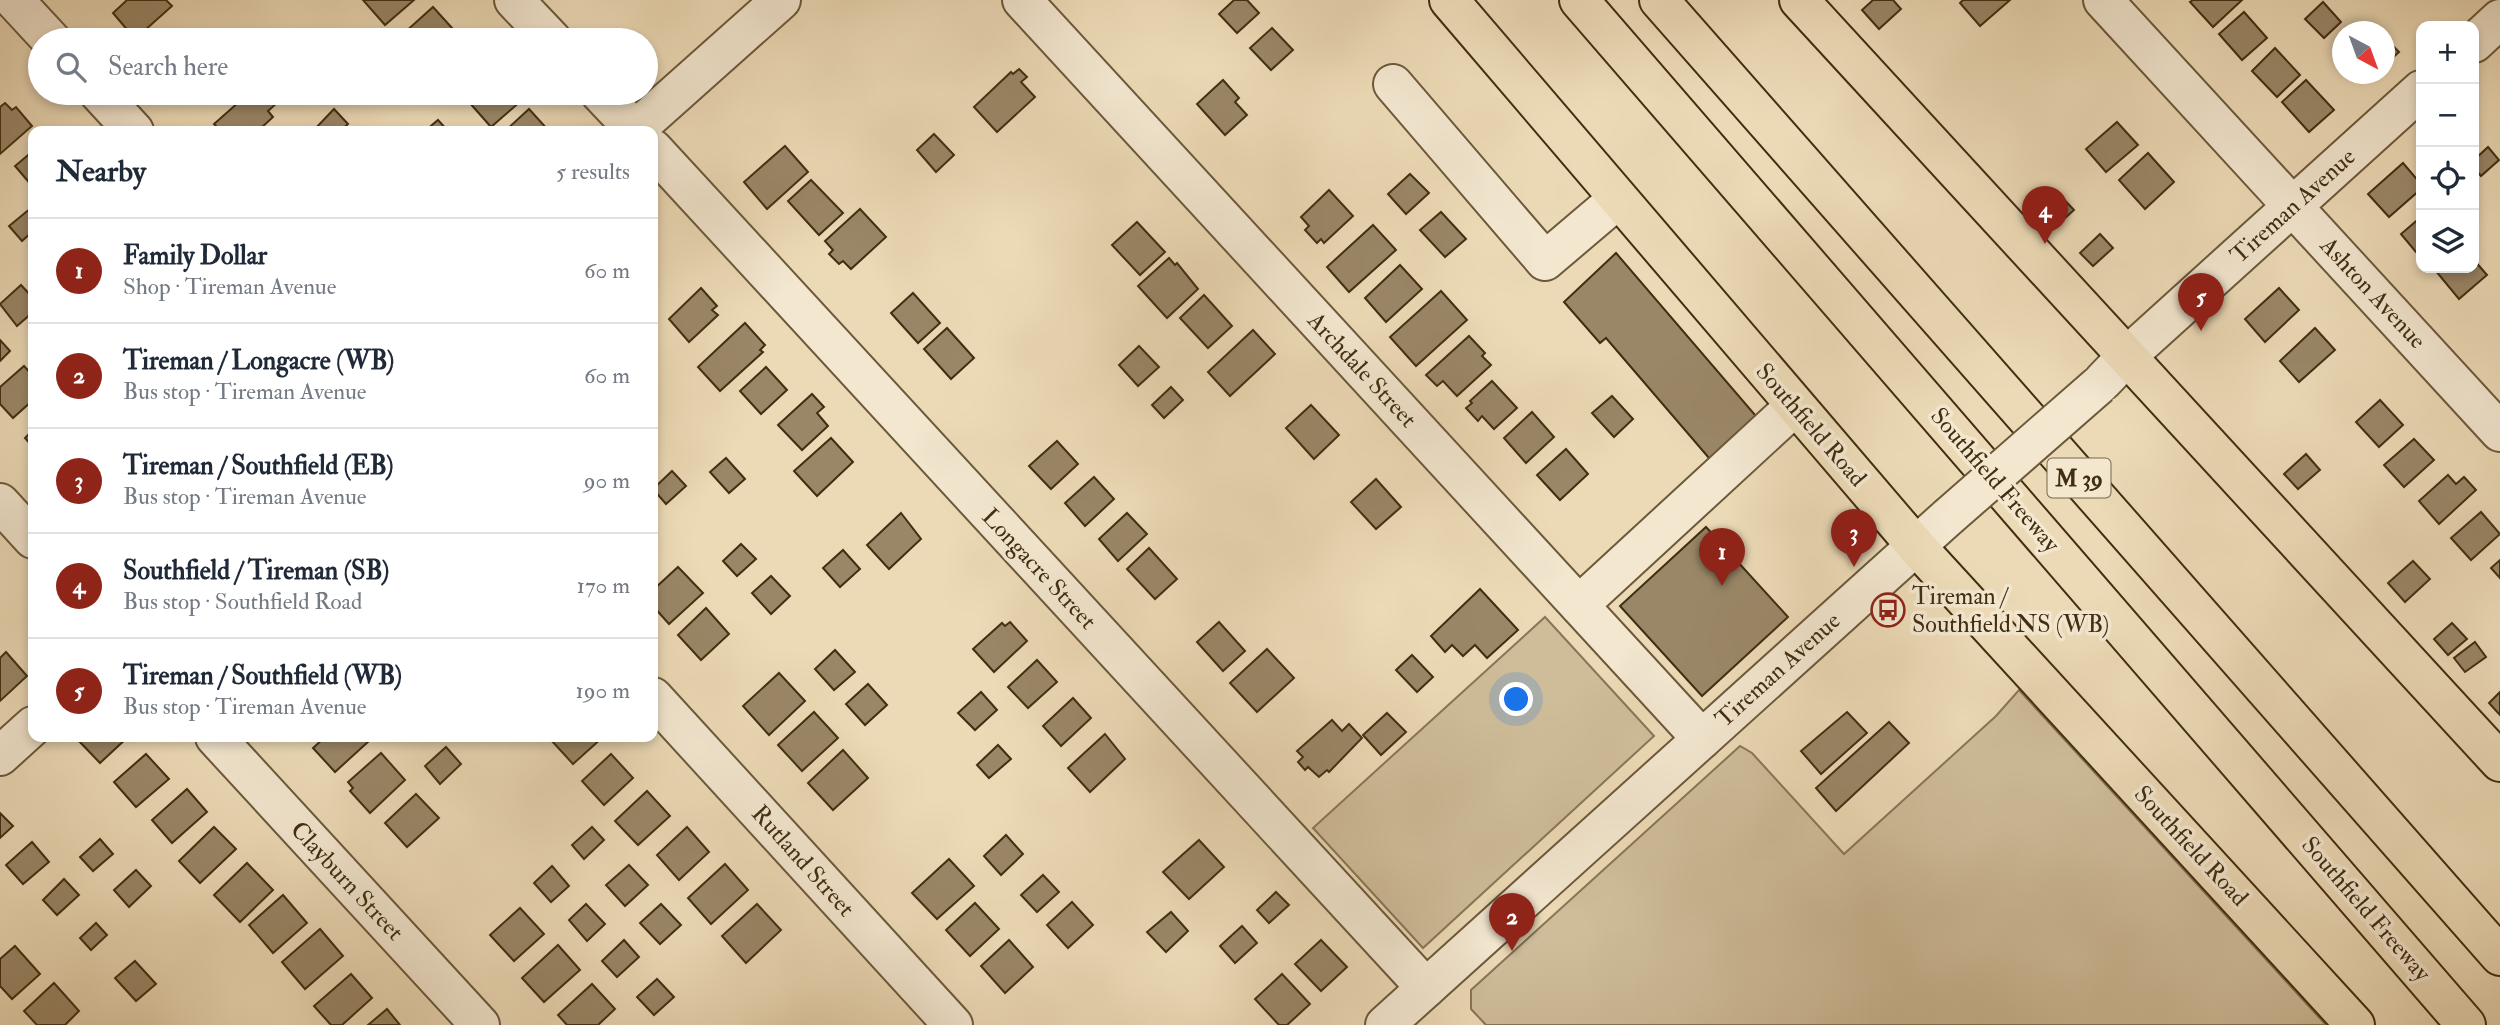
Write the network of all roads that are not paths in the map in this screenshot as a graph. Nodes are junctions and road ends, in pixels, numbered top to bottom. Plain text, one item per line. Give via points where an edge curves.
1 (14, 0) edge
2 (514, 0) edge
3 (780, 0) edge
4 (1022, 0) edge
5 (1449, 0) edge
6 (1579, 0) edge
7 (1659, 0) edge
8 (1799, 0) edge
9 (2103, 0) edge
10 (2500, 19) edge
11 (40, 28) edge
12 (541, 28) edge
13 (2479, 38) edge
14 (1393, 84) dead end
15 (2416, 95) edge
16 (110, 105) edge
17 (611, 105) edge
18 (130, 126) edge
19 (631, 126) edge
20 (649, 126) edge
21 (658, 155) edge
22 (1618, 199) junction
23 (2293, 206) junction
24 (2127, 356) junction
25 (1795, 406) junction
26 (2500, 432) edge
27 (0, 503) edge
28 (28, 534) edge
29 (1916, 546) junction
30 (1578, 605) junction
31 (658, 702) edge
32 (28, 731) edge
33 (1702, 739) junction
34 (220, 742) edge
35 (0, 756) edge
36 (2500, 762) edge
37 (2500, 956) edge
38 (1426, 988) junction
39 (480, 1025) edge
40 (953, 1025) edge
41 (1385, 1025) edge
42 (2355, 1025) edge
43 (2466, 1025) edge

1 - 11 street
2 - 12 street
3 - 20 street
4 - 30 street, Archdale Street
5 - 22 main road, Southfield Road
6 - 43 main road, Southfield Freeway / M 39
7 - 37 main road, M 39
8 - 24 main road
9 - 23 street, Ashton Avenue
10 - 13 street
14 - 22 street via 1545,261
15 - 23 street, Tireman Avenue
16 - 18 street
17 - 19 street, Longacre Street
21 - 38 street, Longacre Street
22 - 25 main road, Southfield Road
23 - 24 street, Tireman Avenue
23 - 26 street, Ashton Avenue
24 - 29 street, Tireman Avenue, bridge
24 - 36 main road
25 - 29 main road, Southfield Road
25 - 30 street
27 - 28 street
29 - 33 street, Tireman Avenue
29 - 42 main road, Southfield Road
30 - 33 street, Archdale Street
31 - 40 street, Rutland Street
32 - 35 street
33 - 38 street, Tireman Avenue
34 - 39 street, Clayburn Street
38 - 41 street, Tireman Avenue

